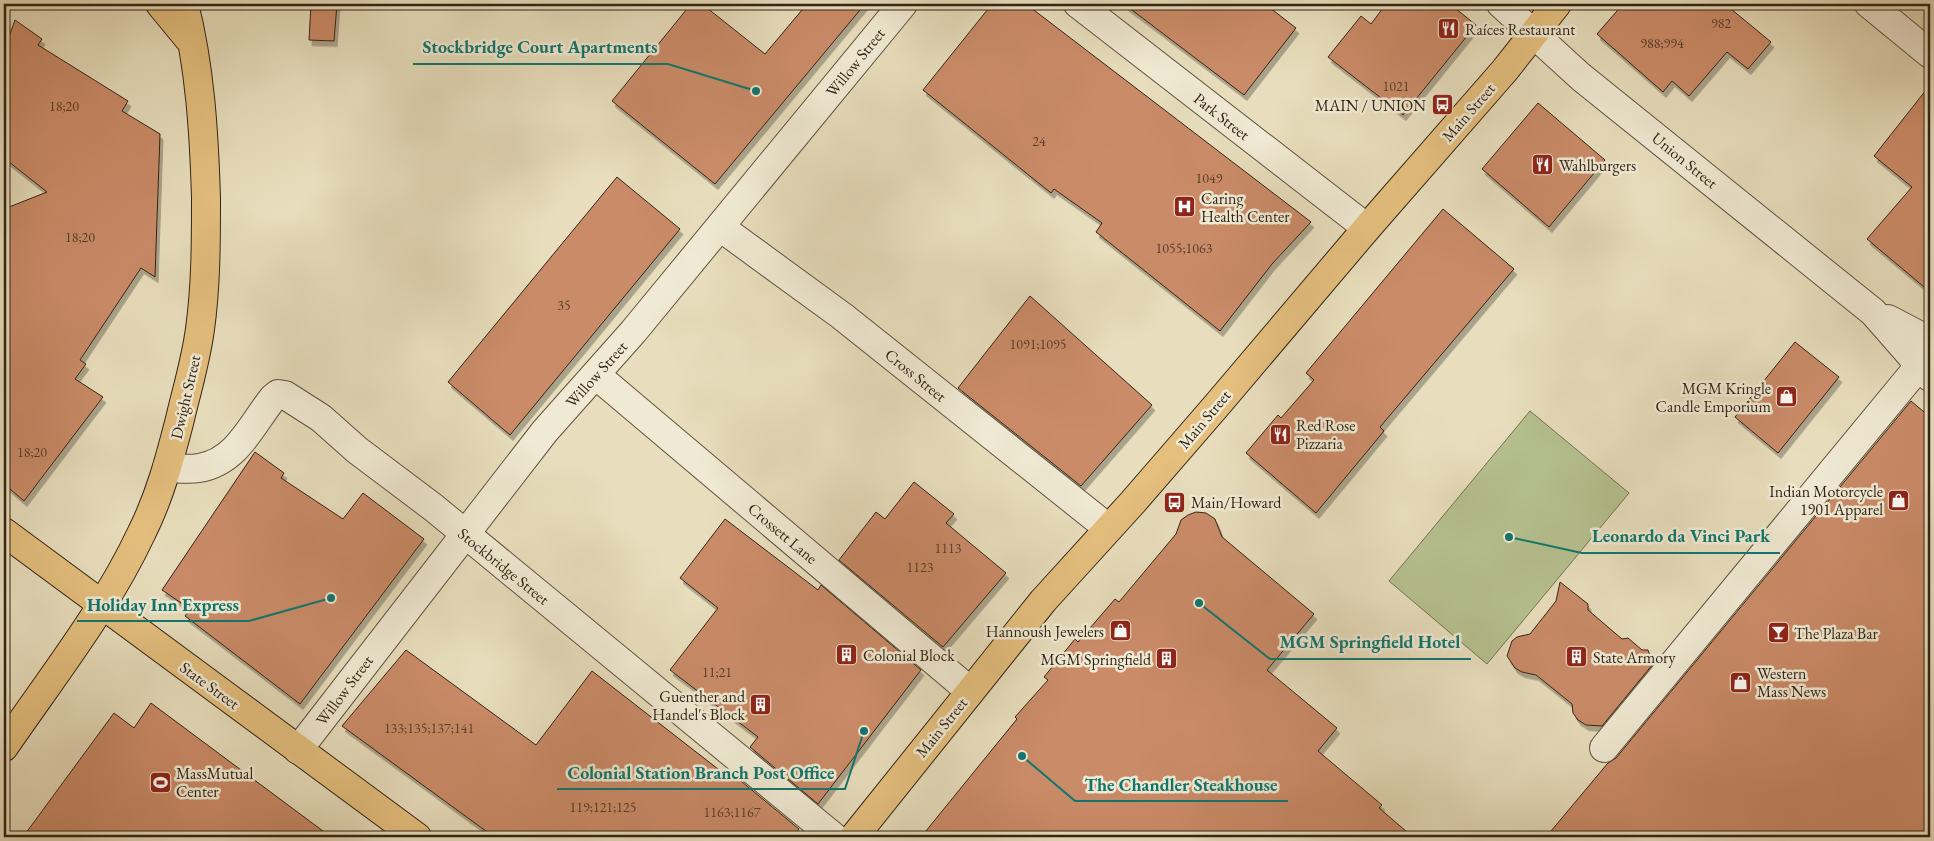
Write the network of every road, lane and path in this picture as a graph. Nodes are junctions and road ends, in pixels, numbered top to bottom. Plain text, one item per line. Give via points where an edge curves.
1 (160, 4) edge
2 (184, 4) edge
3 (903, 4) edge
4 (1078, 4) edge
5 (1501, 4) edge
6 (1557, 4) edge
7 (1869, 4) edge
8 (1534, 34) junction
9 (193, 45) junction
10 (1930, 54) edge
11 (720, 227) junction
12 (1367, 228) junction
13 (1927, 361) edge
14 (596, 375) junction
15 (168, 468) junction
16 (1108, 528) junction
17 (4, 532) edge
18 (464, 533) junction
19 (103, 604) junction
20 (970, 691) junction
21 (4, 747) edge
22 (1604, 748) dead end
23 (298, 750) junction
24 (417, 837) edge
25 (834, 837) edge
26 (854, 837) edge

1 - 9 main road
2 - 9 main road, Dwight Street
3 - 11 street, Willow Street
4 - 12 street, Park Street
5 - 8 street, Union Street
6 - 8 main road, Main Street
7 - 10 street
8 - 12 main road, Main Street
8 - 13 street, Union Street via 1581,77 1873,312
9 - 15 main road, Dwight Street via 205,166 203,294 195,357
11 - 14 street, Willow Street
11 - 16 street, Cross Street via 842,316
12 - 16 main road, Main Street
13 - 22 street
14 - 18 street, Willow Street via 545,431
14 - 20 street, Crossett Lane
15 - 18 street, Stockbridge Street via 200,468 220,460 244,440 273,398 278,394 285,395 321,418
15 - 19 main road, Dwight Street via 142,532
16 - 20 main road, Main Street
17 - 19 main road, State Street
18 - 23 street, Willow Street
18 - 25 street, Stockbridge Street
19 - 21 main road, Dwight Street
19 - 23 main road, State Street
20 - 26 main road, Main Street
23 - 24 main road, State Street

